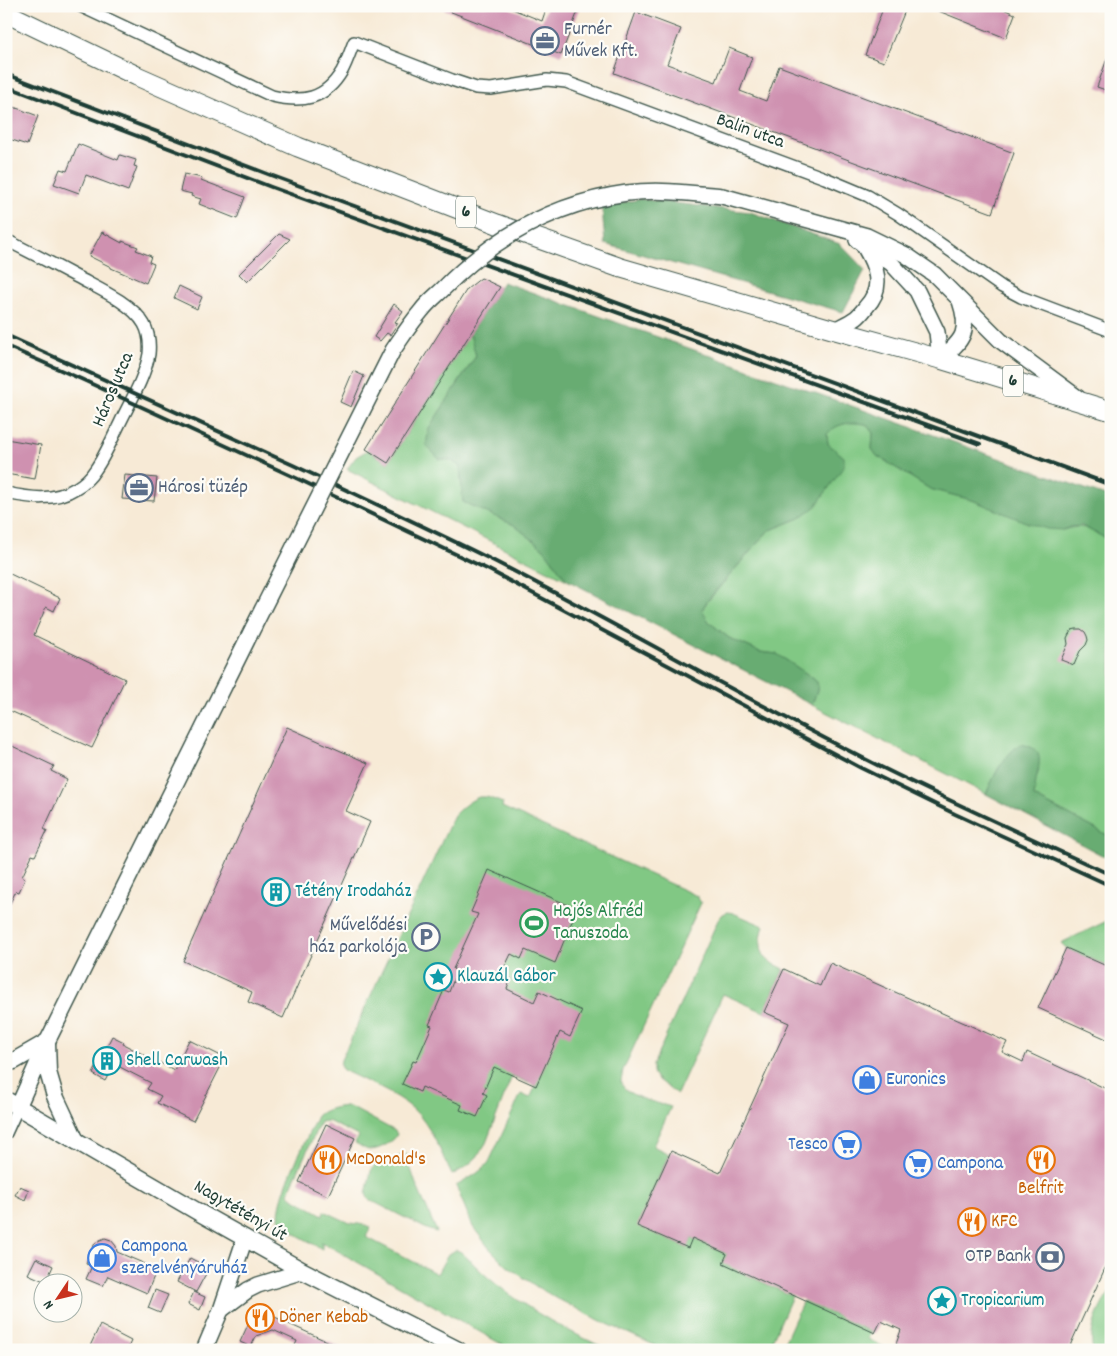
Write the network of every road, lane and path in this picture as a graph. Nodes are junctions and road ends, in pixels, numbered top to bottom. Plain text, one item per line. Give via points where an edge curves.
1 (80, 6) edge
2 (6, 13) edge
3 (824, 224) junction
4 (6, 240) edge
5 (861, 242) junction
6 (959, 299) junction
7 (835, 330) junction
8 (1111, 331) edge
9 (940, 359) junction
10 (1085, 403) junction
11 (1111, 411) edge
12 (6, 494) edge
13 (47, 1042) junction
14 (6, 1063) edge
15 (12, 1104) edge
16 (6, 1133) edge
17 (76, 1141) junction
18 (245, 1238) junction
19 (303, 1271) junction
20 (221, 1310) junction
21 (204, 1350) edge
22 (458, 1350) edge

1 - 8 street, Balin utca via 272,96 288,100 307,99 332,84 343,69 354,42 476,88 491,89 547,80 566,82 868,196 1002,287
2 - 7 main road, 6 via 137,76 298,147 498,224 618,267
3 - 5 street
3 - 6 street via 867,236 906,255
3 - 13 street, bridge via 722,196 673,191 629,193 590,200 537,219 494,244 457,274 422,310 393,350
4 - 12 street, Háros utca via 129,308 144,324 149,351 143,374 104,456 86,482 63,495 50,498
5 - 7 street via 873,260 877,289 857,318
5 - 9 street via 891,263 917,291 936,332
6 - 9 street via 964,313 963,336
6 - 10 street via 1001,340
7 - 9 main road, 6
9 - 10 main road, 6
10 - 11 main road, 6
13 - 14 main road
13 - 15 street
13 - 17 main road via 48,1072 55,1096
15 - 16 street
15 - 17 main road, Nagytétényi út
17 - 18 main road, Nagytétényi út
18 - 19 main road, Nagytétényi út
18 - 20 street
19 - 20 street via 258,1285
19 - 22 main road, Nagytétényi út
20 - 21 street

